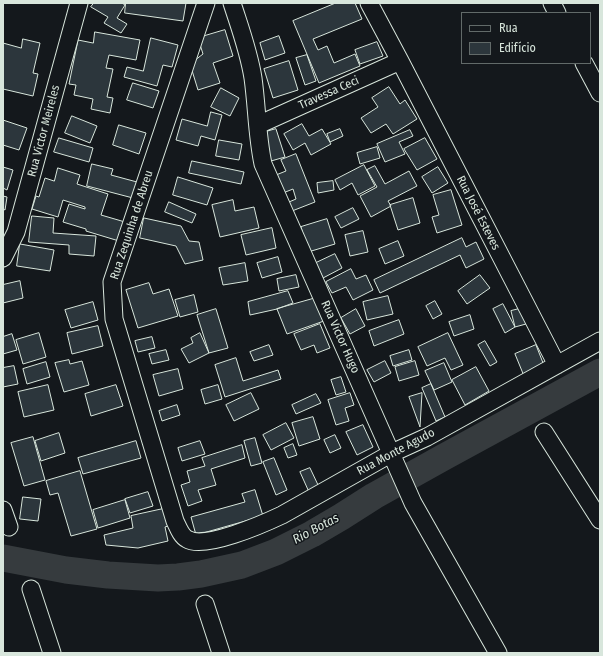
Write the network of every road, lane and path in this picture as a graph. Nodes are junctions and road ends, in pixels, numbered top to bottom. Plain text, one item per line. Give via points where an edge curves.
1 (79, 3) edge
2 (206, 3) edge
3 (232, 3) edge
4 (369, 3) edge
5 (552, 3) edge
6 (556, 12) edge
7 (400, 61) junction
8 (585, 64) edge
9 (600, 93) edge
10 (258, 125) junction
11 (3, 258) edge
12 (600, 341) edge
13 (557, 365) junction
14 (544, 432) dead end
15 (394, 459) junction
16 (3, 510) edge
17 (600, 520) edge
18 (9, 527) dead end
19 (186, 539) joint
20 (32, 589) dead end
21 (205, 604) dead end
22 (496, 652) edge
23 (52, 653) edge
24 (221, 653) edge

1 - 11 street, Rua Victor Meireles via 16,232
2 - 19 street, Rua Zequinha de Abreu via 112,282 114,319 175,521
3 - 10 street, Rua Victor Hugo via 248,52
4 - 7 street, Rua José Esteves
5 - 6 street
7 - 10 street, Travessa Ceci
7 - 13 street, Rua José Esteves
8 - 9 street
10 - 15 street, Rua Victor Hugo via 263,164
12 - 13 street, Rua Monte Agudo
13 - 15 street, Rua Monte Agudo via 427,437
14 - 17 street
15 - 19 street, Rua Monte Agudo via 282,515 239,533 200,543
15 - 22 street, Rua Victor Hugo via 416,509
16 - 18 street
20 - 23 street
21 - 24 street

